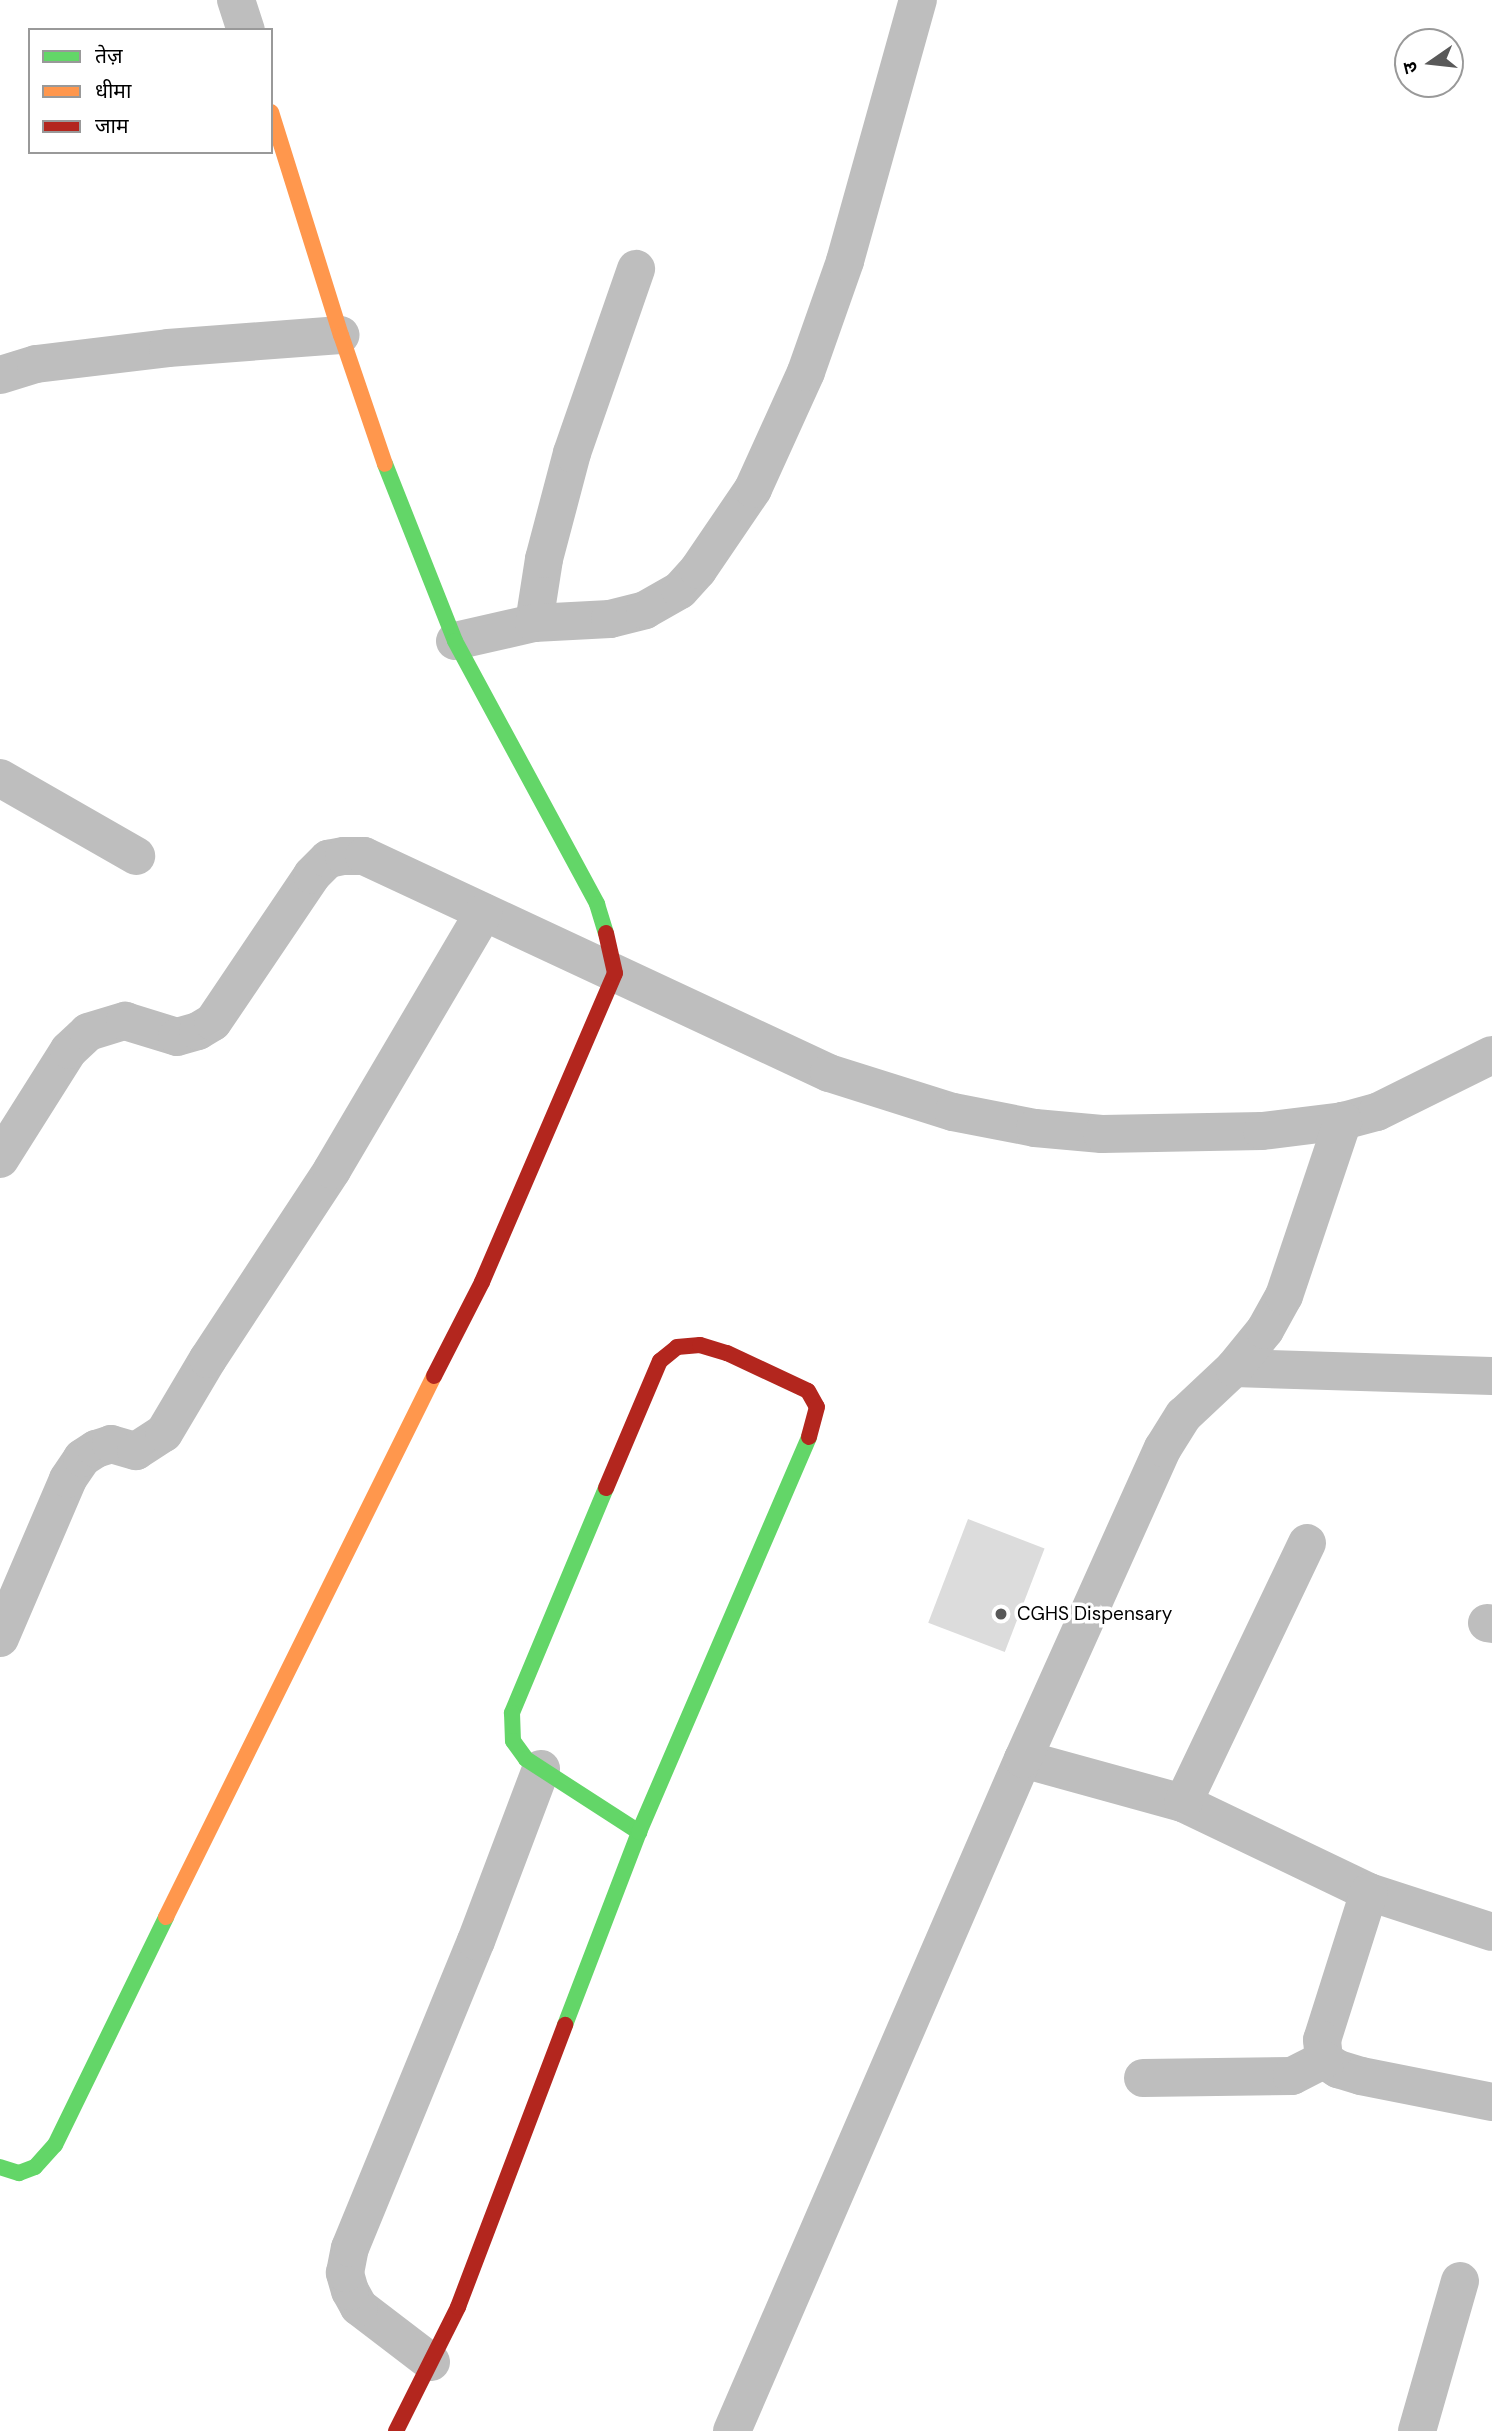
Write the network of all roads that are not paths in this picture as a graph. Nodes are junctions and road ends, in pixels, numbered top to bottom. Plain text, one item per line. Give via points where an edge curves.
1 (236, 0) edge
2 (918, 0) edge
3 (245, 28) edge
4 (273, 118) edge
5 (636, 270) dead end
6 (341, 335) junction
7 (0, 375) edge
8 (534, 623) junction
9 (455, 641) junction
10 (0, 778) edge
11 (136, 856) dead end
12 (484, 912) junction
13 (615, 973) junction
14 (1492, 1055) edge
15 (1343, 1121) junction
16 (0, 1159) edge
17 (1234, 1368) junction
18 (1492, 1376) edge
19 (1307, 1544) dead end
20 (0, 1638) edge
21 (1023, 1759) junction
22 (541, 1769) junction
23 (1183, 1803) junction
24 (639, 1832) junction
25 (1369, 1892) junction
26 (1492, 1932) edge
27 (1324, 2060) junction
28 (1143, 2078) dead end
29 (1492, 2102) edge
30 (0, 2167) edge
31 (1460, 2281) dead end
32 (431, 2362) junction
33 (742, 2428) edge
34 (396, 2431) edge
35 (1417, 2431) edge

1 - 3 street
2 - 8 street via 845,261 806,372 737,516 680,590 645,610 610,619
4 - 6 street
5 - 8 street via 572,453 544,559
6 - 7 street via 168,348 36,364
6 - 9 street via 397,497
8 - 9 street
9 - 13 street via 597,904
10 - 11 street
12 - 13 street
12 - 16 street via 364,856 328,859 312,875 213,1022 177,1037 125,1021 88,1032 69,1050
12 - 20 street via 332,1170 164,1433 136,1451 111,1444 82,1458 68,1479
13 - 15 street via 829,1073 953,1112 1035,1128 1102,1134 1262,1131
13 - 30 street via 482,1282 357,1526 55,2145 35,2167 19,2173
14 - 15 street via 1377,1112
15 - 17 street via 1284,1296 1265,1330
17 - 18 street
17 - 21 street via 1184,1415 1163,1448
19 - 23 street
21 - 23 street
21 - 33 street
22 - 24 street
22 - 24 street via 526,1759 513,1741 512,1713 660,1361 677,1347 701,1345 808,1391 817,1407 814,1426
22 - 32 street via 350,2248 345,2273 359,2307
23 - 25 street
24 - 32 street via 458,2308
25 - 26 street
25 - 27 street via 1322,2040
27 - 28 street via 1292,2076
27 - 29 street via 1361,2076
31 - 35 street
32 - 34 street

